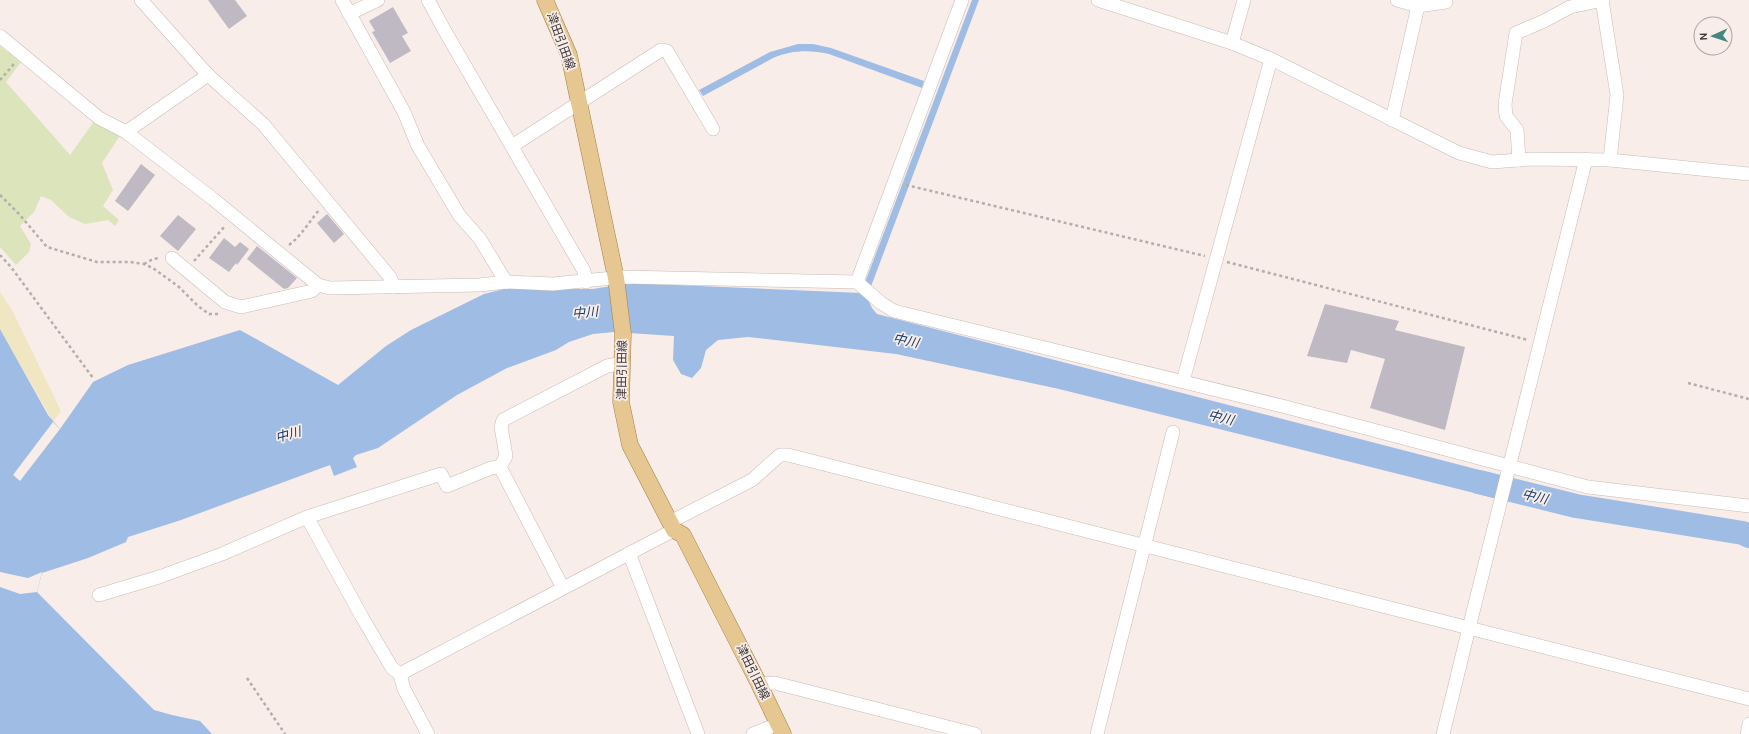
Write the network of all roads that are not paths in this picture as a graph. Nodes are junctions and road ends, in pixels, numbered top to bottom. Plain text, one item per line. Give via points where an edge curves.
1 (141, 0) edge
2 (342, 0) edge
3 (378, 0) edge
4 (428, 0) edge
5 (545, 0) edge
6 (962, 0) edge
7 (1098, 0) edge
8 (1244, 0) edge
9 (1397, 0) edge
10 (1446, 0) edge
11 (1602, 0) edge
12 (1418, 6) junction
13 (349, 14) junction
14 (0, 36) edge
15 (1232, 43) junction
16 (1271, 59) junction
17 (208, 75) junction
18 (580, 102) junction
19 (1392, 120) junction
20 (712, 129) dead end
21 (126, 132) junction
22 (512, 146) junction
23 (1586, 159) junction
24 (1519, 160) junction
25 (1610, 160) junction
26 (1749, 174) edge
27 (172, 258) road end
28 (616, 281) junction
29 (506, 282) junction
30 (586, 282) junction
31 (857, 282) junction
32 (318, 285) junction
33 (394, 287) junction
34 (623, 363) junction
35 (1182, 381) junction
36 (1173, 432) dead end
37 (500, 467) junction
38 (1509, 469) junction
39 (1749, 506) edge
40 (307, 517) junction
41 (672, 526) junction
42 (1144, 546) junction
43 (629, 553) junction
44 (563, 588) junction
45 (99, 594) dead end
46 (1469, 628) junction
47 (400, 674) junction
48 (759, 684) junction
49 (1749, 699) edge
50 (1749, 724) edge
51 (780, 729) edge
52 (428, 734) edge
53 (698, 734) edge
54 (754, 734) edge
55 (975, 734) edge
56 (1097, 734) edge
57 (1443, 734) edge
58 (1747, 734) edge

1 - 17 street
2 - 13 street
3 - 13 street
4 - 22 street
5 - 18 main road, 津田引田線 via 569,55
6 - 31 street
7 - 15 street
8 - 15 street
9 - 12 street
10 - 12 street
11 - 24 street via 1570,7 1544,22 1516,33 1505,104 1506,116 1517,130
11 - 25 street via 1617,95
12 - 19 street
13 - 29 street via 404,112 418,146 459,215 480,239
14 - 21 street via 99,118
15 - 16 street
16 - 19 street
16 - 35 street
17 - 21 street
17 - 33 street via 263,124 390,277
18 - 20 street via 661,50 667,51
18 - 22 street
18 - 28 main road, 津田引田線
19 - 24 street via 1459,153 1492,162
21 - 32 street
22 - 30 street via 584,271
23 - 24 street
23 - 25 street
23 - 38 street
25 - 26 street
27 - 32 street via 226,302 241,307 312,291
28 - 30 street
28 - 31 street
28 - 34 main road, 津田引田線 via 623,334
29 - 30 street
29 - 33 street
31 - 35 street via 894,311
32 - 33 street via 330,288
34 - 37 street via 607,366 503,420 500,427 506,456
34 - 41 main road, 津田引田線 via 621,402 630,445
35 - 38 street
36 - 42 street
37 - 40 street via 491,468 447,486 441,474
37 - 44 street
38 - 39 street via 1588,487
38 - 46 street
40 - 45 street via 166,575
40 - 47 street via 392,668
41 - 42 street via 752,480 780,455 788,455
41 - 43 street
41 - 48 main road, 津田引田線 via 684,536
42 - 46 street
42 - 56 street
43 - 44 street
43 - 53 street
44 - 47 street
46 - 49 street
46 - 57 street
47 - 52 street via 404,689
48 - 51 main road, 津田引田線
48 - 55 street via 775,683
50 - 58 street
51 - 54 street

